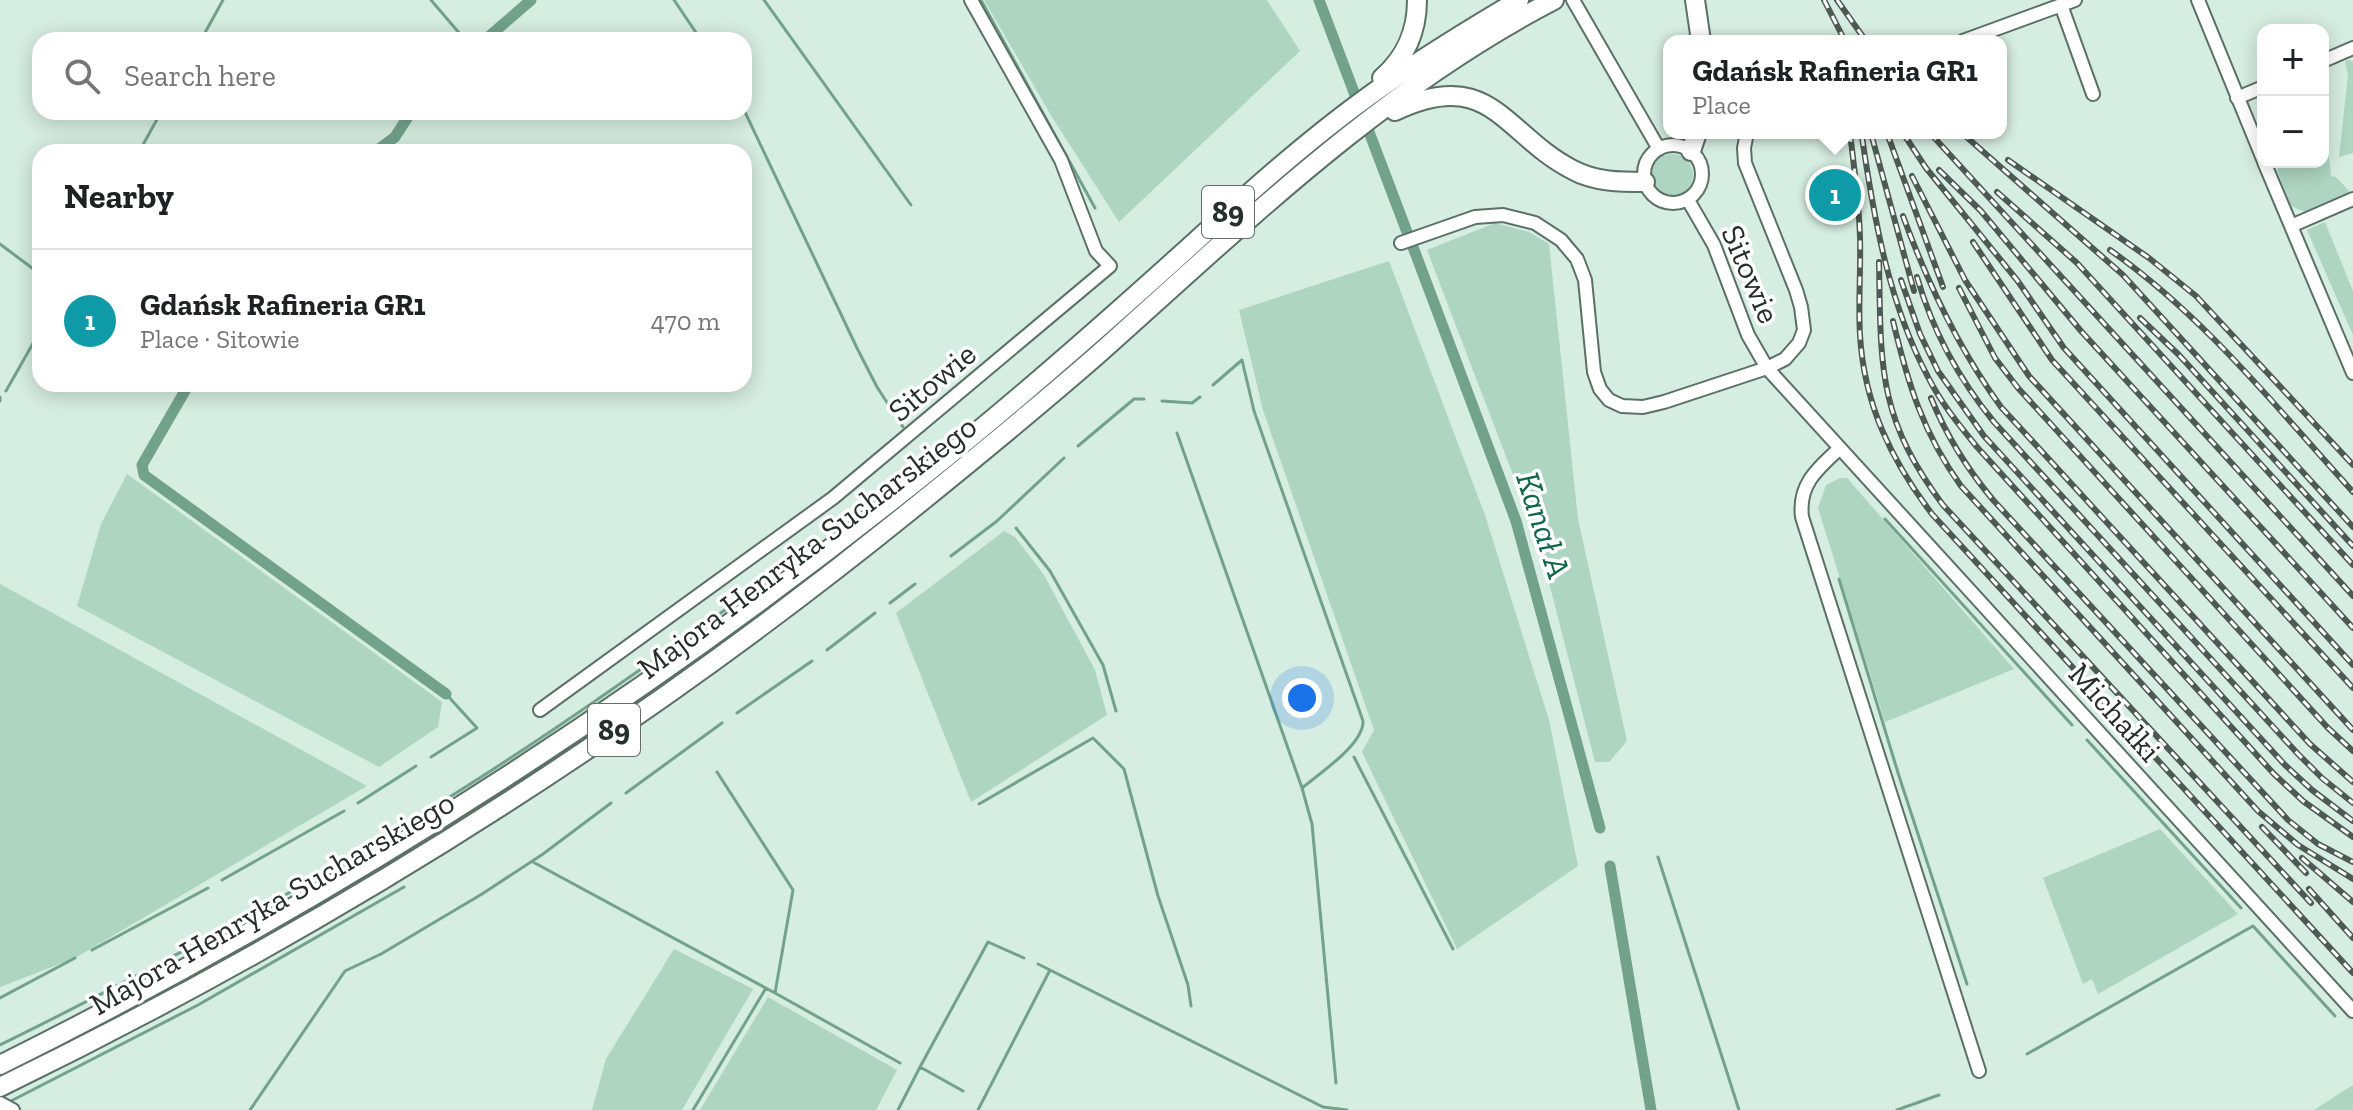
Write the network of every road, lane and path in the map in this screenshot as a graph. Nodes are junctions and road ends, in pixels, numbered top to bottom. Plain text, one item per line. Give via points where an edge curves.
1 (971, 0) edge
2 (1417, 0) edge
3 (1519, 0) edge
4 (1573, 0) edge
5 (1695, 0) edge
6 (2075, 0) edge
7 (2198, 0) edge
8 (1547, 4) edge
9 (2061, 5) junction
10 (1700, 35) edge
11 (1979, 35) edge
12 (2353, 48) edge
13 (2329, 58) edge
14 (2257, 90) edge
15 (2093, 94) dead end
16 (1369, 95) junction
17 (2237, 98) junction
18 (1373, 115) junction
19 (1695, 139) edge
20 (1746, 139) edge
21 (2257, 145) edge
22 (1659, 149) junction
23 (1691, 151) junction
24 (2267, 168) edge
25 (1645, 182) junction
26 (2353, 199) edge
27 (1688, 200) junction
28 (2291, 226) junction
29 (1401, 243) dead end
30 (2350, 356) edge
31 (1767, 368) junction
32 (2353, 373) edge
33 (1839, 449) junction
34 (540, 710) dead end
35 (2353, 1011) edge
36 (0, 1065) edge
37 (1979, 1071) dead end
38 (0, 1087) edge
39 (0, 1103) edge
40 (13, 1110) edge

1 - 34 street, Sitowie via 1061,160 1096,251 1110,266 833,498
2 - 16 highway via 1408,45
3 - 16 highway, Majora Henryka Sucharskiego / 89
4 - 22 street
5 - 10 highway
6 - 9 street
7 - 17 street
8 - 18 highway, Majora Henryka Sucharskiego / 89
9 - 11 street
9 - 15 street
12 - 13 street
14 - 17 street
16 - 36 highway, Majora Henryka Sucharskiego / 89 via 939,464 623,701 319,894
17 - 21 street
18 - 25 highway via 1387,115 1429,98 1473,99 1506,117 1575,171 1601,180
18 - 38 highway, Majora Henryka Sucharskiego / 89 via 986,449 681,683 515,796 355,895 162,1004
19 - 23 highway
20 - 31 street, Sitowie via 1745,163 1803,317 1804,330 1793,352
22 - 23 street via 1679,146
22 - 25 street via 1645,167
23 - 27 street via 1702,177
24 - 28 street
25 - 27 street via 1659,200
26 - 28 street
27 - 31 street, Sitowie via 1714,245 1748,335
28 - 30 street
29 - 31 street, Sitowie via 1475,217 1503,215 1535,223 1561,240 1585,280 1600,389 1622,406 1664,402
30 - 32 street
31 - 33 street, Michałki
33 - 35 street, Michałki
33 - 37 street via 1805,487 1802,517
39 - 40 street

